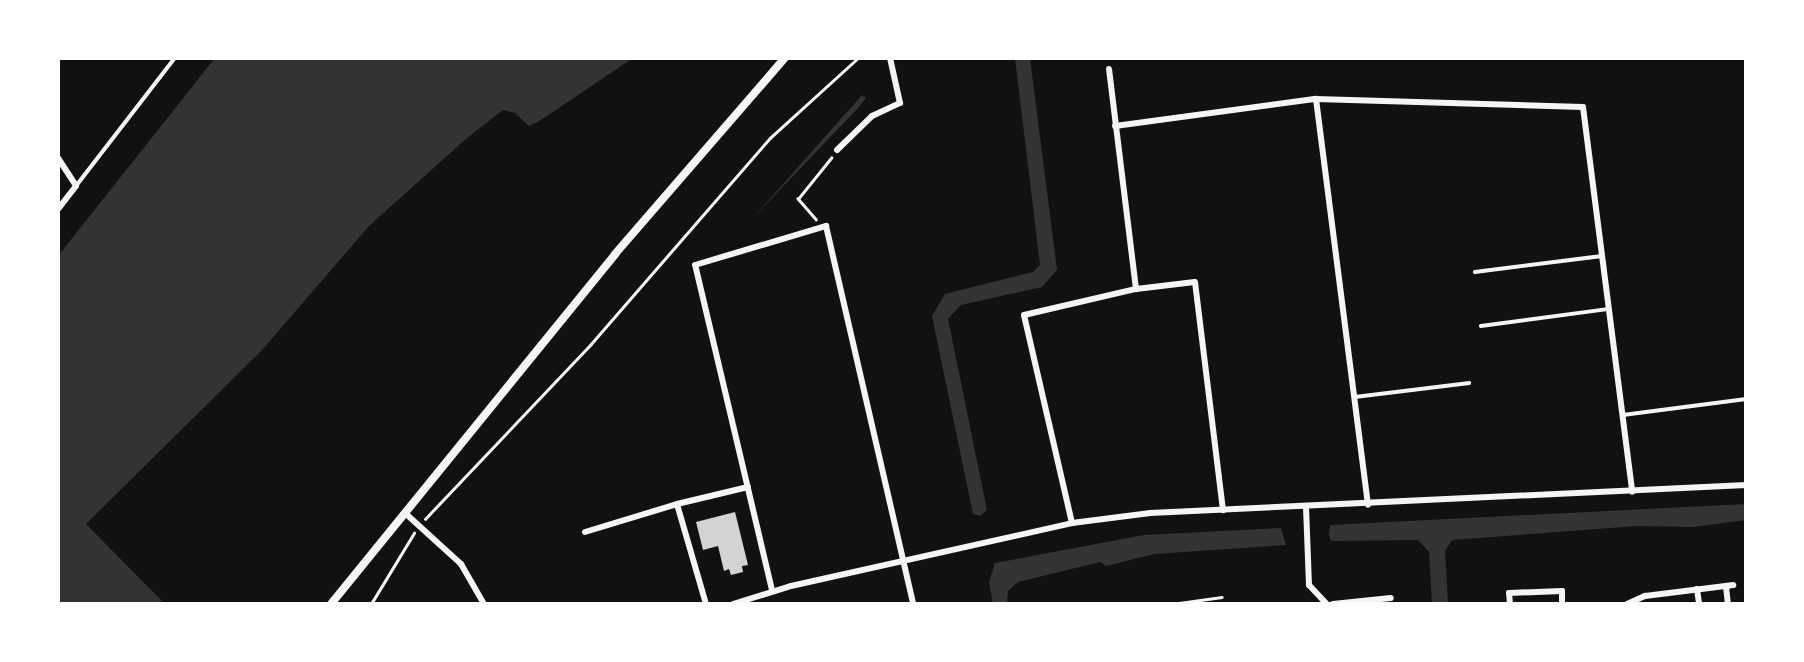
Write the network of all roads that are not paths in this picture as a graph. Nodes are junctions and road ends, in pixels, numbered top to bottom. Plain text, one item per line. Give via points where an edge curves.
1 (175, 58) edge
2 (785, 58) edge
3 (890, 58) edge
4 (1109, 69) dead end
5 (1316, 99) junction
6 (1115, 126) junction
7 (837, 150) road end
8 (58, 158) edge
9 (76, 186) junction
10 (58, 209) edge
11 (1602, 256) junction
12 (1475, 272) dead end
13 (1136, 289) junction
14 (1609, 309) junction
15 (1481, 326) dead end
16 (1469, 383) dead end
17 (1355, 397) junction
18 (1746, 399) edge
19 (1622, 415) junction
20 (1746, 485) edge
21 (748, 487) junction
22 (1632, 492) junction
23 (677, 505) junction
24 (1368, 505) junction
25 (1306, 507) junction
26 (1223, 510) junction
27 (405, 513) junction
28 (1072, 523) junction
29 (585, 532) dead end
30 (903, 560) junction
31 (1697, 589) junction
32 (772, 590) junction
33 (1391, 598) dead end
34 (331, 604) edge
35 (484, 604) edge
36 (706, 604) edge
37 (733, 604) edge
38 (913, 604) edge
39 (1327, 604) edge
40 (1333, 604) edge
41 (1510, 604) edge
42 (1562, 604) edge
43 (1627, 604) edge
44 (1699, 604) edge
45 (1728, 604) edge

1 - 9 lane
2 - 27 street via 615,254
3 - 7 street via 900,103 872,116
4 - 6 street
5 - 6 street
5 - 11 street via 1583,107
5 - 17 street
6 - 13 street
8 - 9 street
9 - 10 street
11 - 12 lane
11 - 14 street
13 - 26 street via 1195,282
13 - 28 street via 1024,315
14 - 15 lane
14 - 19 street
16 - 17 lane
17 - 24 street
18 - 19 lane
19 - 22 street
20 - 22 street
21 - 23 street
21 - 30 street via 695,265 822,228
21 - 32 street
22 - 24 street
23 - 29 street
23 - 36 street
24 - 25 street
25 - 26 street
25 - 39 street via 1310,585
26 - 28 street
27 - 34 street
27 - 35 street via 461,565
28 - 30 street
30 - 32 street
30 - 38 street
31 - 43 street via 1645,596
31 - 44 street
31 - 45 street via 1729,585
32 - 37 street
33 - 40 street
41 - 42 street via 1509,593 1562,591

